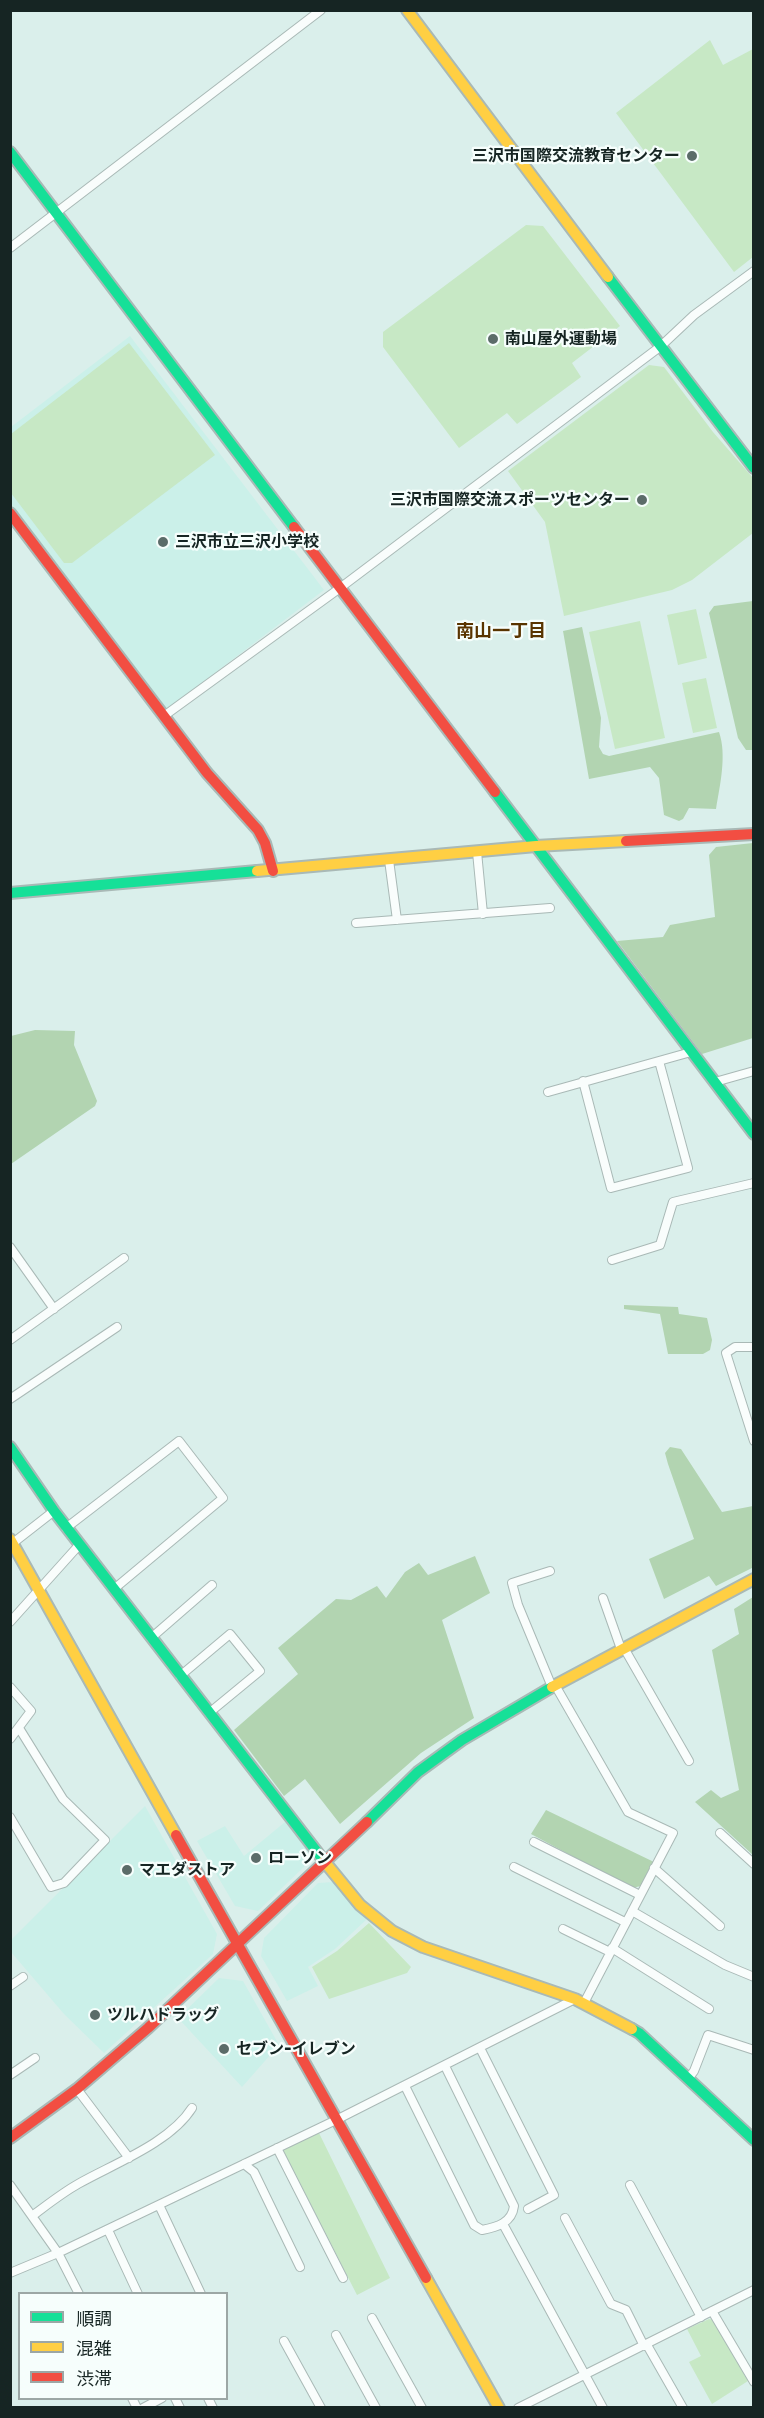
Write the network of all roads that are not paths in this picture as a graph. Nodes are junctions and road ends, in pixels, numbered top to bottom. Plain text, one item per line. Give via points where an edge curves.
1 (321, 10) edge
2 (407, 10) edge
3 (10, 152) edge
4 (56, 213) junction
5 (10, 248) edge
6 (753, 271) edge
7 (661, 346) junction
8 (753, 468) edge
9 (10, 513) edge
10 (340, 588) junction
11 (164, 716) junction
12 (753, 834) edge
13 (536, 846) junction
14 (477, 852) junction
15 (389, 860) junction
16 (273, 871) junction
17 (10, 893) edge
18 (550, 908) dead end
19 (483, 914) junction
20 (397, 920) junction
21 (356, 923) dead end
22 (692, 1052) junction
23 (659, 1060) junction
24 (753, 1071) edge
25 (583, 1081) junction
26 (715, 1082) junction
27 (548, 1092) dead end
28 (753, 1134) edge
29 (753, 1183) edge
30 (10, 1247) edge
31 (124, 1258) dead end
32 (612, 1260) dead end
33 (54, 1309) junction
34 (117, 1327) dead end
35 (10, 1340) edge
36 (753, 1347) edge
37 (10, 1400) edge
38 (753, 1441) edge
39 (10, 1447) edge
40 (54, 1511) junction
41 (66, 1528) junction
42 (80, 1544) junction
43 (13, 1546) edge
44 (550, 1571) dead end
45 (753, 1579) edge
46 (212, 1585) dead end
47 (114, 1589) junction
48 (38, 1590) junction
49 (603, 1598) dead end
50 (10, 1622) edge
51 (151, 1638) junction
52 (623, 1648) junction
53 (180, 1676) junction
54 (554, 1686) junction
55 (10, 1687) edge
56 (209, 1713) junction
57 (19, 1728) junction
58 (10, 1738) edge
59 (689, 1761) dead end
60 (10, 1818) edge
61 (720, 1833) dead end
62 (534, 1842) dead end
63 (325, 1863) junction
64 (753, 1864) edge
65 (514, 1867) dead end
66 (654, 1868) junction
67 (640, 1895) junction
68 (632, 1911) junction
69 (626, 1922) junction
70 (720, 1926) dead end
71 (563, 1929) dead end
72 (238, 1943) junction
73 (611, 1950) junction
74 (23, 1977) dead end
75 (753, 1977) edge
76 (10, 1986) edge
77 (579, 2001) junction
78 (709, 2009) dead end
79 (480, 2048) junction
80 (753, 2050) edge
81 (35, 2058) dead end
82 (445, 2066) junction
83 (10, 2075) edge
84 (688, 2079) junction
85 (405, 2086) junction
86 (76, 2089) junction
87 (192, 2108) dead end
88 (336, 2120) junction
89 (10, 2138) edge
90 (753, 2140) edge
91 (277, 2148) junction
92 (129, 2158) junction
93 (244, 2164) junction
94 (10, 2185) edge
95 (630, 2185) dead end
96 (159, 2205) junction
97 (528, 2209) dead end
98 (32, 2216) junction
99 (565, 2218) dead end
100 (504, 2224) junction
101 (108, 2230) junction
102 (58, 2253) junction
103 (300, 2267) dead end
104 (10, 2273) edge
105 (343, 2278) dead end
106 (753, 2290) edge
107 (78, 2292) edge
108 (137, 2292) edge
109 (200, 2292) edge
110 (712, 2311) junction
111 (701, 2317) junction
112 (372, 2319) dead end
113 (336, 2335) dead end
114 (284, 2341) dead end
115 (646, 2346) junction
116 (586, 2375) junction
117 (753, 2382) edge
118 (158, 2400) edge
119 (143, 2408) edge
120 (321, 2408) edge
121 (376, 2408) edge
122 (422, 2408) edge
123 (499, 2408) edge
124 (518, 2408) edge
125 (603, 2408) edge
126 (683, 2408) edge

1 - 4 street
2 - 7 street
3 - 4 street
4 - 5 street
4 - 10 street
6 - 7 street via 694,315
7 - 8 street
7 - 10 street
9 - 11 street
10 - 11 street
10 - 13 street
11 - 16 street via 207,773 258,830
12 - 13 street
13 - 14 street
13 - 22 street
14 - 15 street
14 - 19 street
15 - 16 street
15 - 20 street
16 - 17 street
18 - 19 street
19 - 20 street
20 - 21 street
22 - 23 street
22 - 26 street
23 - 25 street
23 - 25 street via 688,1168 611,1188
24 - 26 street
25 - 27 street
26 - 28 street
29 - 32 street via 673,1202 660,1245
30 - 33 street
31 - 33 street
33 - 35 street
34 - 37 street
36 - 38 street via 735,1347 726,1353
39 - 40 street
40 - 41 street
40 - 43 street
41 - 42 street
41 - 47 street via 179,1441 223,1498
42 - 47 street
42 - 48 street
43 - 48 street
44 - 54 street via 512,1583
45 - 52 street
46 - 51 street
47 - 51 street
48 - 50 street
48 - 72 street
49 - 52 street
51 - 53 street
52 - 54 street
52 - 59 street
53 - 56 street
53 - 56 street via 230,1634 260,1671
54 - 63 street via 462,1740 418,1772
54 - 66 street via 628,1812 673,1833
55 - 57 street via 31,1712
56 - 63 street
57 - 58 street
57 - 60 street via 63,1799 105,1840 64,1883 51,1887
61 - 64 street
62 - 67 street
63 - 72 street
63 - 77 street via 360,1905 392,1931 423,1947
65 - 69 street
66 - 67 street
66 - 70 street
67 - 68 street
68 - 69 street
68 - 75 street
69 - 73 street
71 - 73 street
72 - 86 street
72 - 88 street
73 - 77 street
73 - 78 street
74 - 76 street
77 - 79 street
77 - 84 street via 639,2033
79 - 82 street
79 - 97 street via 554,2195
80 - 84 street via 708,2035
81 - 83 street
82 - 85 street
82 - 100 street via 514,2205
84 - 90 street
85 - 88 street
85 - 100 street via 474,2225 482,2230
86 - 89 street
86 - 92 street
87 - 92 street via 187,2116
88 - 91 street
88 - 123 street
91 - 93 street
91 - 105 street
92 - 98 street via 77,2185
93 - 96 street
93 - 103 street via 254,2172
94 - 98 street
95 - 111 street
96 - 101 street
96 - 109 street
98 - 102 street
99 - 115 street via 611,2304 626,2310
100 - 116 street
101 - 102 street
101 - 108 street
102 - 104 street
102 - 107 street
106 - 110 street
110 - 111 street
110 - 117 street
111 - 115 street
112 - 122 street
113 - 121 street
114 - 120 street
115 - 116 street
115 - 126 street
116 - 124 street
116 - 125 street
118 - 119 street

